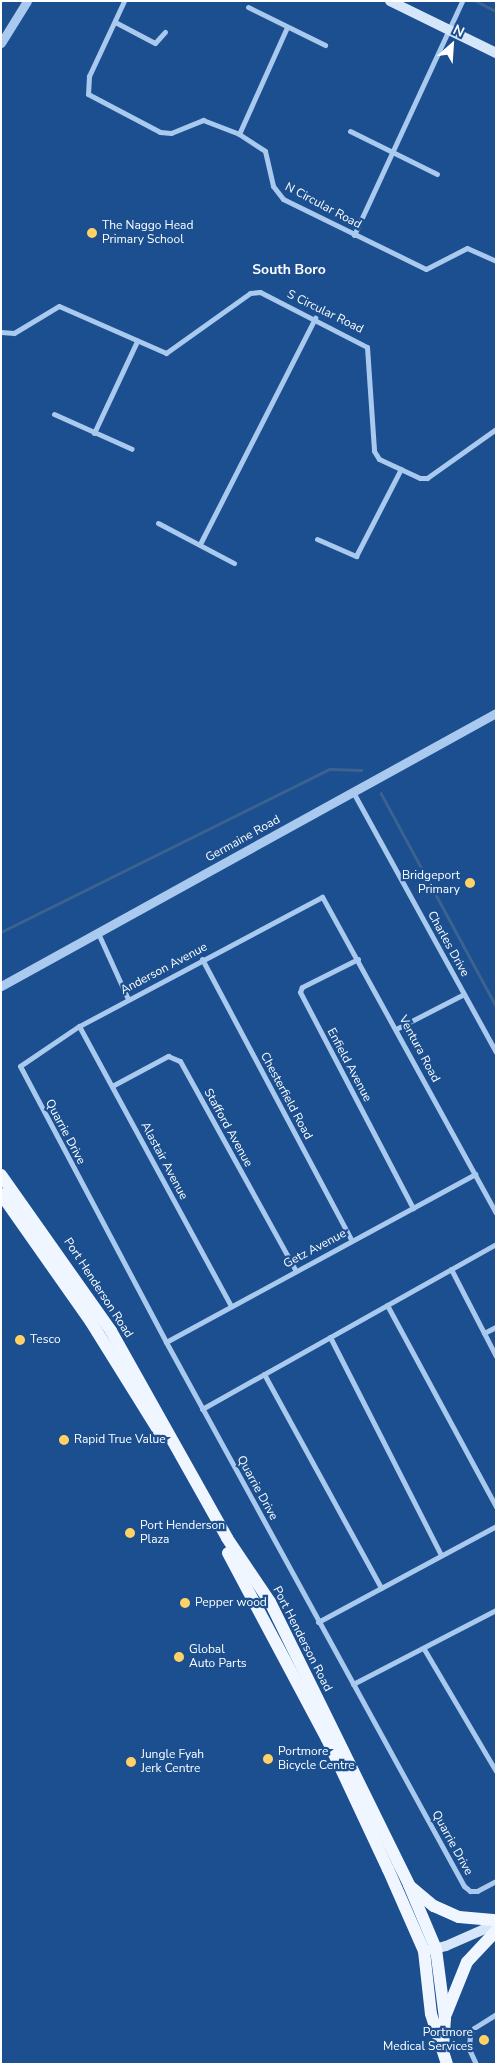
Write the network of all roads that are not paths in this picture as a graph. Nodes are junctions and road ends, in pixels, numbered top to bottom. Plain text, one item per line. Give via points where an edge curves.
1 (27, 1) edge
2 (124, 1) edge
3 (390, 1) edge
4 (462, 1) edge
5 (248, 7) dead end
6 (115, 22) junction
7 (287, 27) junction
8 (448, 30) junction
9 (165, 32) dead end
10 (1, 43) edge
11 (325, 45) dead end
12 (496, 53) edge
13 (350, 132) dead end
14 (239, 134) junction
15 (392, 152) junction
16 (437, 174) dead end
17 (354, 235) junction
18 (496, 261) edge
19 (316, 318) junction
20 (1, 332) edge
21 (137, 341) junction
22 (54, 414) dead end
23 (496, 429) edge
24 (94, 433) junction
25 (132, 449) dead end
26 (401, 469) junction
27 (158, 523) dead end
28 (317, 539) dead end
29 (200, 544) junction
30 (234, 563) dead end
31 (496, 714) edge
32 (353, 792) junction
33 (322, 897) joint
34 (98, 933) junction
35 (358, 959) junction
36 (202, 960) junction
37 (1, 986) edge
38 (464, 994) junction
39 (128, 1000) junction
40 (79, 1026) junction
41 (396, 1029) junction
42 (496, 1052) edge
43 (20, 1066) joint
44 (112, 1086) junction
45 (475, 1174) junction
46 (1, 1175) edge
47 (1, 1194) edge
48 (413, 1208) junction
49 (496, 1213) edge
50 (352, 1241) junction
51 (496, 1244) edge
52 (451, 1269) junction
53 (296, 1271) junction
54 (387, 1305) junction
55 (231, 1306) junction
56 (496, 1327) edge
57 (484, 1333) junction
58 (330, 1337) junction
59 (166, 1342) junction
60 (496, 1356) edge
61 (264, 1374) junction
62 (202, 1409) junction
63 (496, 1507) edge
64 (496, 1526) edge
65 (441, 1556) junction
66 (381, 1588) junction
67 (496, 1610) edge
68 (318, 1622) junction
69 (424, 1649) junction
70 (353, 1684) junction
71 (496, 1771) edge
72 (496, 1881) edge
73 (409, 1885) junction
74 (496, 1922) edge
75 (496, 1932) edge
76 (430, 1950) junction
77 (496, 2014) edge
78 (445, 2018) junction
79 (443, 2044) junction
80 (448, 2064) edge
81 (476, 2064) edge

1 - 10 street
2 - 6 street
3 - 8 main road
4 - 8 street
5 - 7 street
6 - 9 street via 155,43
6 - 14 street, N Circular Road via 89,76 88,94 160,132 171,133 203,120
7 - 11 street
7 - 14 street
8 - 12 main road
8 - 15 street
13 - 15 street
14 - 17 street, N Circular Road via 265,151 277,194
15 - 16 street
15 - 17 street
17 - 18 street, N Circular Road via 426,269 467,248
19 - 21 street, S Circular Road via 255,292 170,351
19 - 26 street, S Circular Road via 367,347 374,452
19 - 29 street
20 - 21 street, S Circular Road via 14,333 59,306
21 - 24 street
22 - 24 street
23 - 26 street, S Circular Road via 427,478
24 - 25 street
26 - 28 street via 356,556
27 - 29 street
29 - 30 street
31 - 32 street, Germaine Road
32 - 34 street, Germaine Road
32 - 38 street, Charles Drive
33 - 35 street, Ventura Road
33 - 36 street, Anderson Avenue
34 - 37 street, Germaine Road
34 - 39 street
35 - 41 street, Ventura Road
35 - 48 street, Enfield Avenue via 302,987 300,992
36 - 39 street, Anderson Avenue
36 - 50 street, Chesterfield Road
38 - 41 street
38 - 42 street, Charles Drive
39 - 40 street, Anderson Avenue
40 - 43 street, Anderson Avenue
40 - 44 street, Alastair Avenue
41 - 45 street, Ventura Road
43 - 59 street, Quarrie Drive
44 - 53 street, Stafford Avenue via 168,1056 180,1061
44 - 55 street, Alastair Avenue
45 - 48 street, Getz Avenue
45 - 49 street, Ventura Road
46 - 73 main road, Port Henderson Road via 102,1318 227,1538 270,1602
47 - 76 main road, Port Henderson Road via 101,1337 259,1608
48 - 50 street, Getz Avenue
50 - 53 street, Getz Avenue
51 - 52 street
52 - 54 street
52 - 57 street
53 - 55 street, Getz Avenue
54 - 58 street
54 - 63 street
55 - 59 street, Getz Avenue
56 - 57 street
57 - 60 street
58 - 61 street
58 - 65 street
59 - 62 street, Quarrie Drive
61 - 62 street
61 - 66 street
62 - 68 street, Quarrie Drive
64 - 65 street
65 - 66 street
66 - 68 street
67 - 69 street
68 - 70 street, Quarrie Drive
69 - 70 street
69 - 71 street
70 - 72 street, Quarrie Drive via 464,1886 470,1891 477,1891
73 - 74 main road via 434,1906 459,1917
73 - 76 main road, Port Henderson Road
74 - 76 main road
75 - 78 main road via 467,1962
76 - 78 main road, Port Henderson Road
76 - 79 main road, Port Henderson Road via 431,2014
77 - 81 street via 474,2028 470,2035 469,2048
78 - 79 main road, Port Henderson Road
79 - 80 main road, Port Henderson Road

